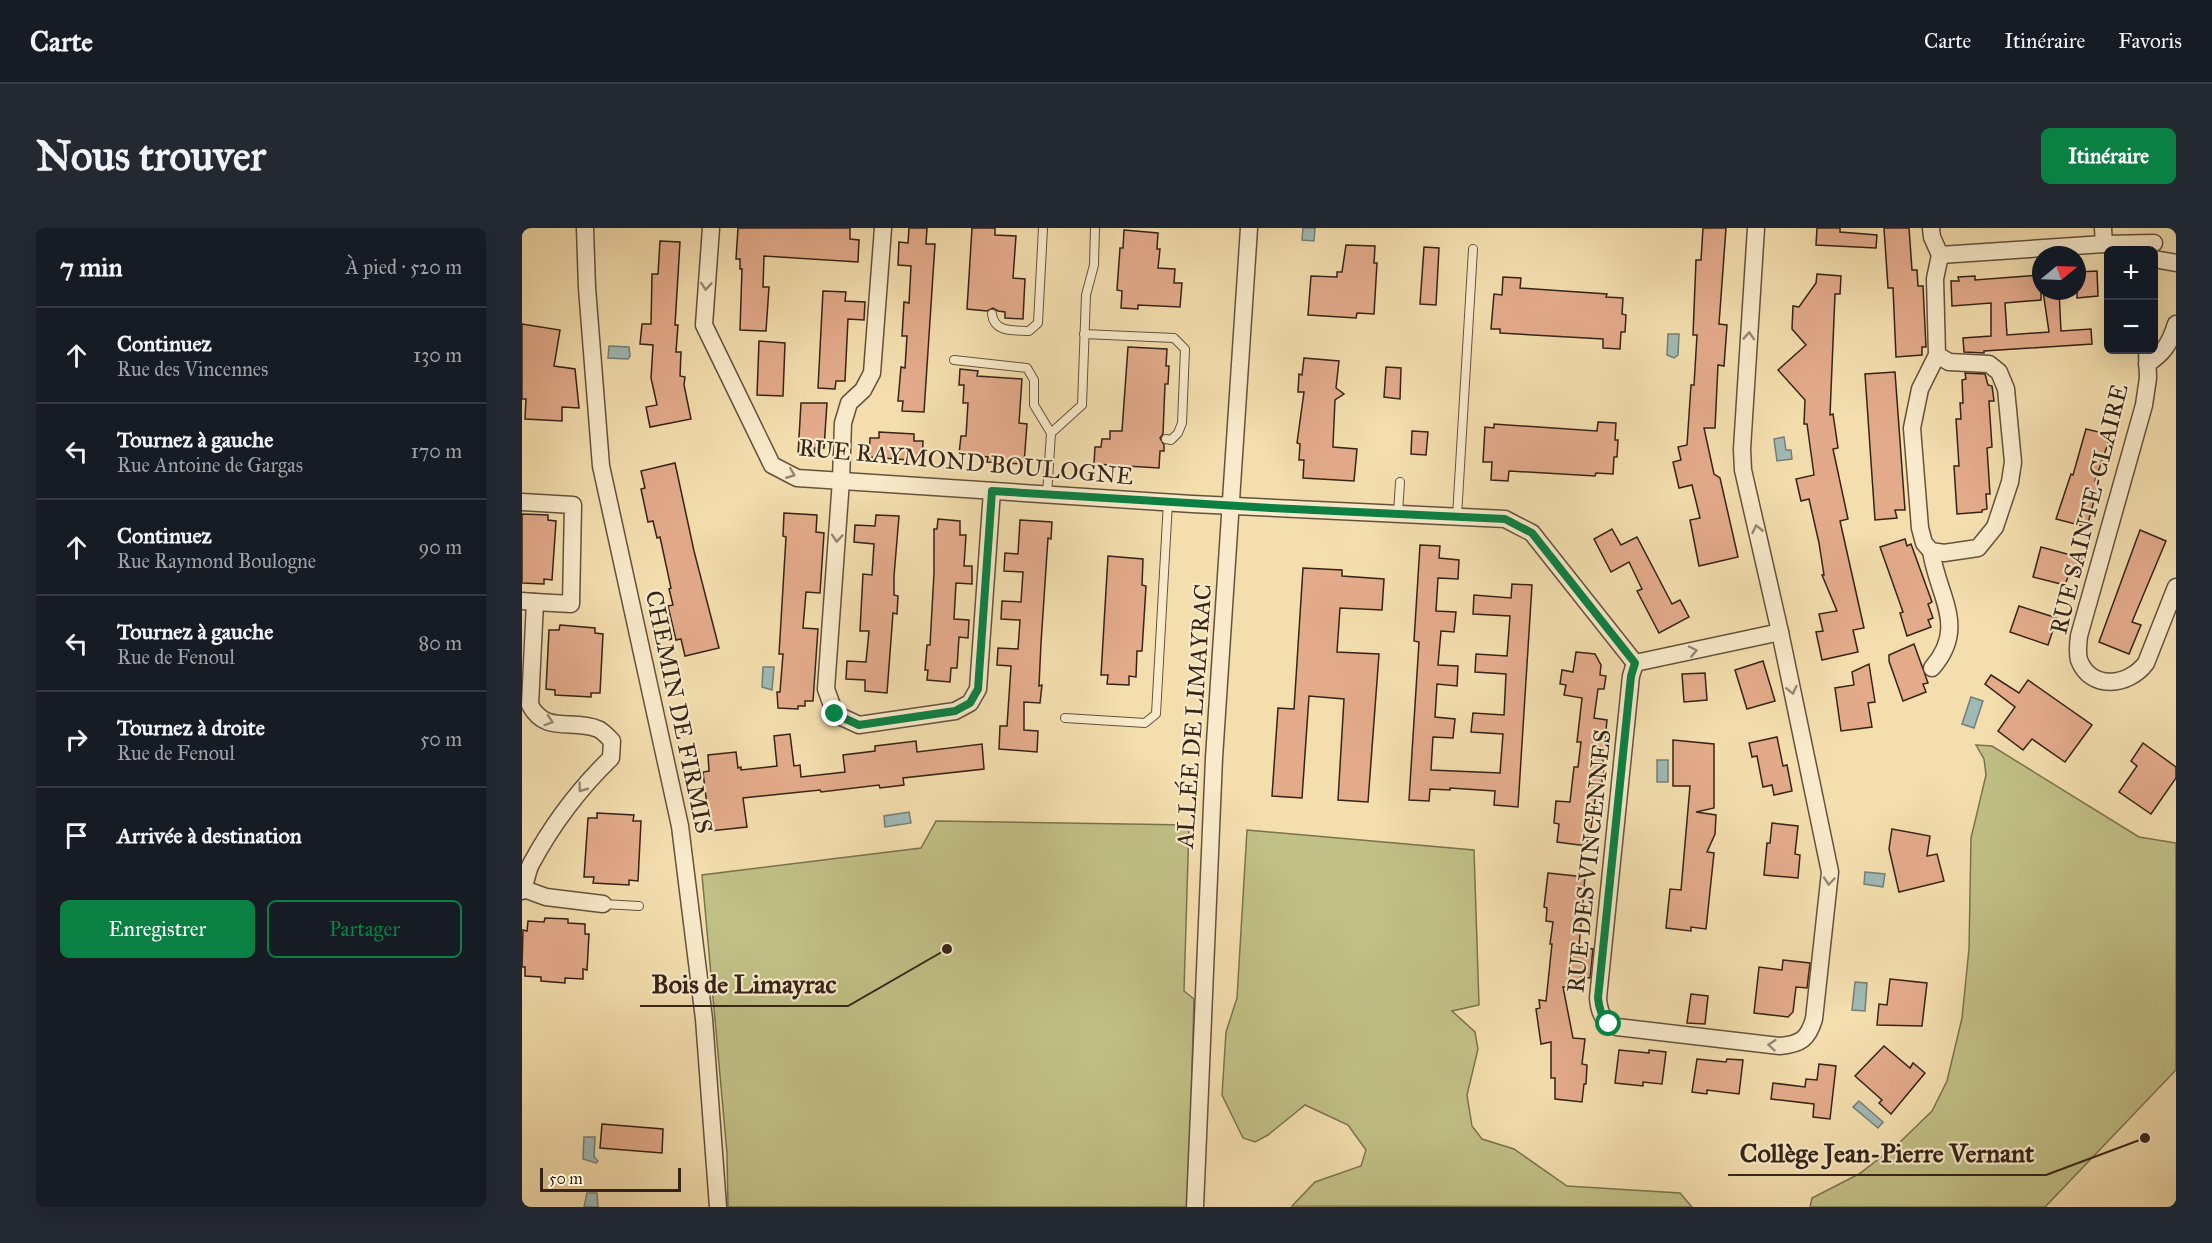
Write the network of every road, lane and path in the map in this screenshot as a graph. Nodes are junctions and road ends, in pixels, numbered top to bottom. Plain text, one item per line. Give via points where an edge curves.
1 (585, 228) edge
2 (711, 228) edge
3 (883, 228) edge
4 (1043, 228) edge
5 (1095, 228) edge
6 (1249, 228) edge
7 (1756, 228) edge
8 (1930, 228) edge
9 (2104, 236) edge
10 (2154, 245) edge
11 (1473, 249) dead end
12 (1940, 255) junction
13 (2176, 263) edge
14 (992, 314) dead end
15 (2176, 324) edge
16 (1084, 334) junction
17 (1937, 355) junction
18 (2147, 357) edge
19 (954, 360) dead end
20 (1051, 433) junction
21 (1166, 439) dead end
22 (841, 480) junction
23 (1400, 482) dead end
24 (992, 491) junction
25 (1047, 495) junction
26 (522, 502) edge
27 (1168, 502) junction
28 (1232, 506) junction
29 (1398, 513) junction
30 (1457, 516) junction
31 (1931, 551) junction
32 (2176, 587) edge
33 (529, 602) edge
34 (1780, 633) junction
35 (1635, 663) junction
36 (1932, 668) dead end
37 (1065, 718) dead end
38 (523, 890) edge
39 (603, 904) joint
40 (639, 906) dead end
41 (718, 1207) edge
42 (1195, 1207) edge

1 - 41 street, CHEMIN DE FIRMIS via 601,466 680,826 704,1019
2 -> 22 street, RUE RAYMOND BOULOGNE via 704,325 772,465 797,478
3 - 22 street via 872,373 863,390 849,403 843,423
4 - 14 lane via 1038,323 1029,331 1004,330
5 - 16 lane
6 - 28 street, ALLÉE DE LIMAYRAC
34 -> 7 street, RUE DES VINCENNES via 1743,470
8 - 12 street
9 - 10 street
9 - 12 street
10 - 13 street
11 - 30 lane
12 - 17 street via 1935,279
15 - 18 street via 2162,354
16 - 20 lane via 1082,405
16 - 21 lane via 1174,338 1185,349 1182,423 1178,433 1171,440
17 - 31 street via 1920,389 1912,428 1920,528
17 - 31 street via 1949,362 1989,364 1999,372 2006,389 2013,462 2010,482 1988,538 1978,548 1967,551
18 - 32 street, RUE SAINTE-CLAIRE via 2144,405 2079,636 2079,659 2085,669 2102,681 2112,682 2123,681 2141,670
19 - 20 lane via 1027,368 1034,380 1034,405
20 - 25 lane
22 - 24 street, RUE RAYMOND BOULOGNE
22 -> 24 street via 826,689 835,714 859,725 955,711 970,703 978,689
23 - 29 lane
24 - 25 street, RUE RAYMOND BOULOGNE
25 - 27 street, RUE RAYMOND BOULOGNE
26 - 33 street via 573,505 571,604
27 - 28 street, RUE RAYMOND BOULOGNE
27 - 37 lane via 1156,714 1145,723
28 - 29 street, RUE RAYMOND BOULOGNE
28 - 42 street, ALLÉE DE LIMAYRAC via 1214,758
29 - 30 street, RUE RAYMOND BOULOGNE
30 - 35 street, RUE RAYMOND BOULOGNE via 1505,519 1532,533
31 - 36 street via 1951,622 1944,654
33 -> 38 street via 530,705 548,723 592,727 612,741 611,758 587,781 561,818 530,866
35 -> 34 street
34 -> 35 street, RUE DES VINCENNES via 1830,872 1814,1019 1810,1033 1793,1044 1780,1046 1617,1027 1609,1024 1599,1008
38 - 39 street
39 - 40 lane

